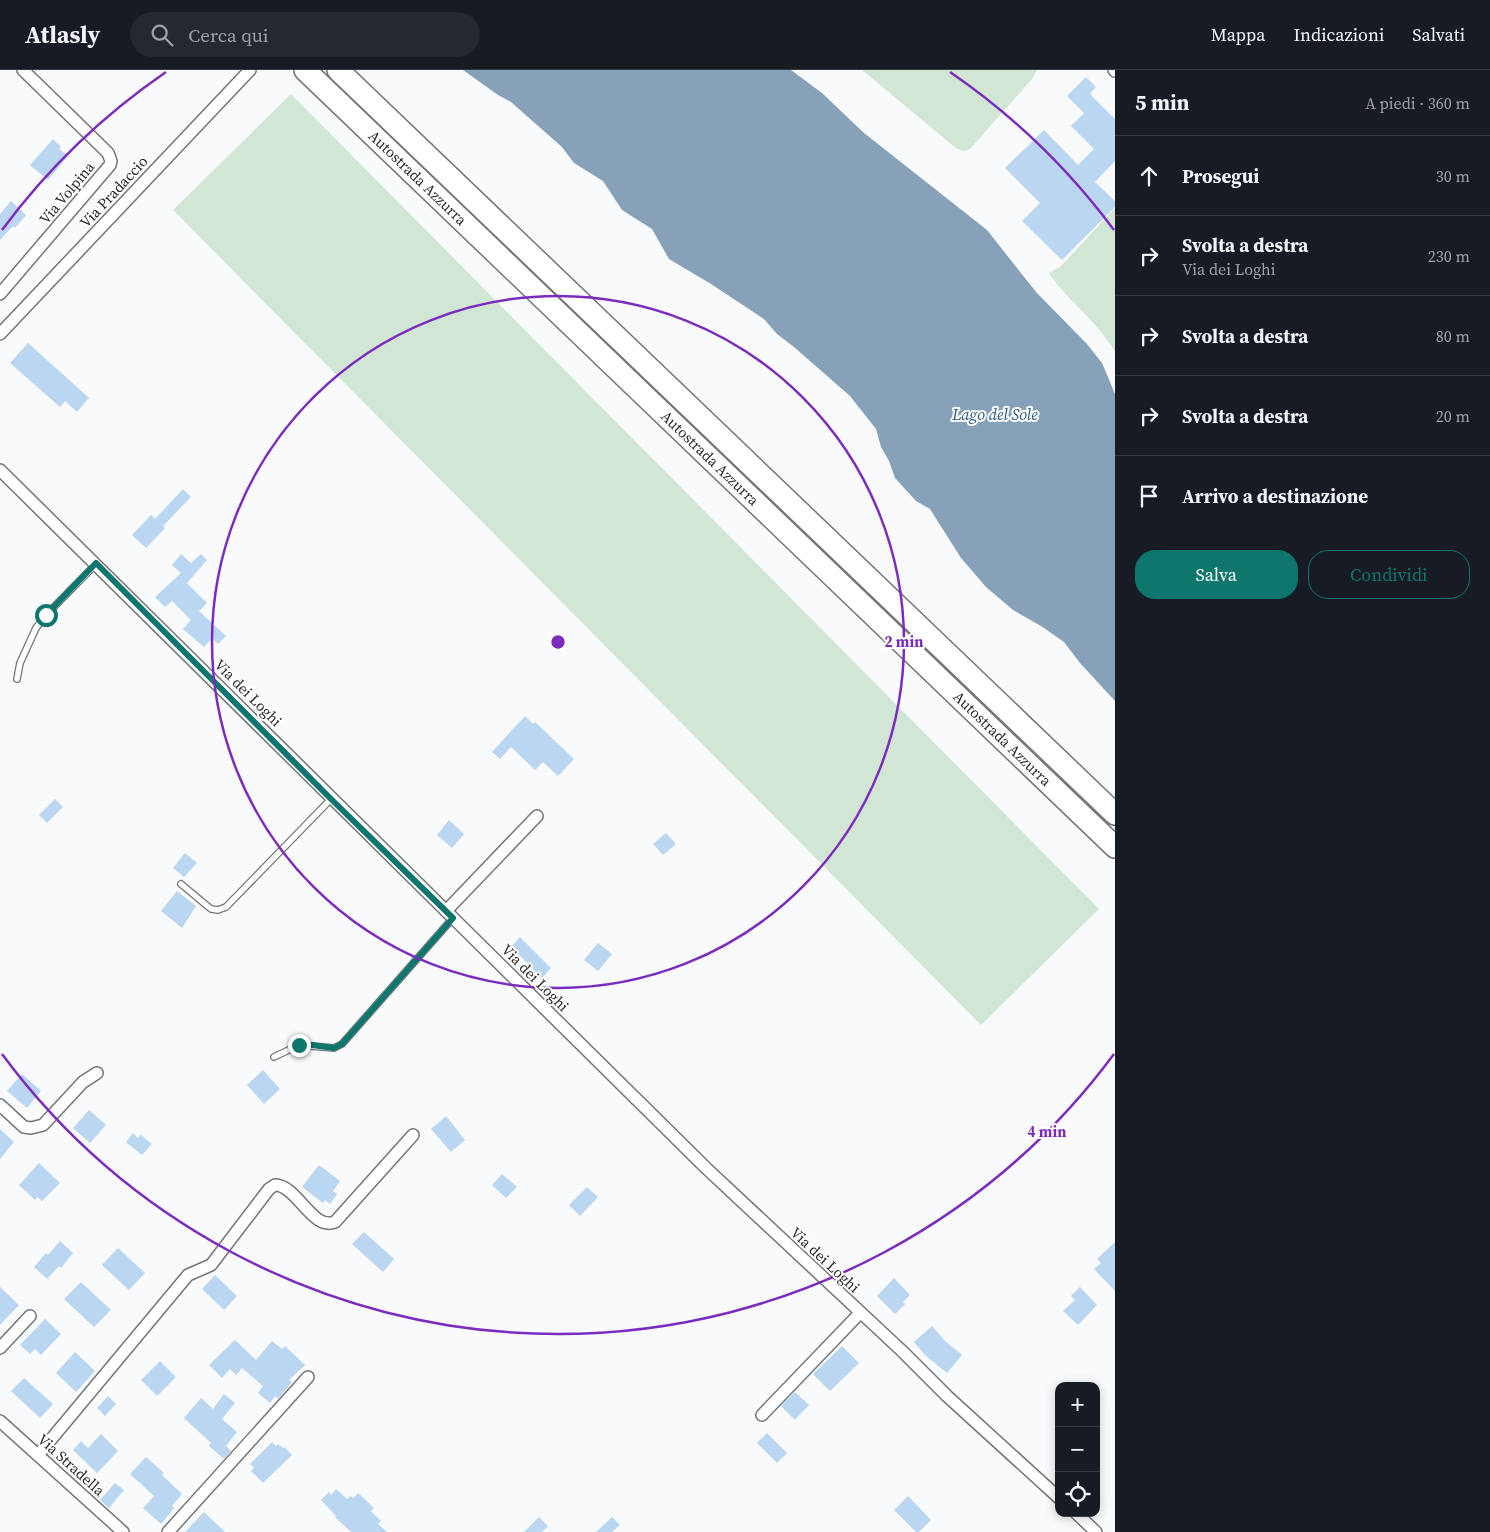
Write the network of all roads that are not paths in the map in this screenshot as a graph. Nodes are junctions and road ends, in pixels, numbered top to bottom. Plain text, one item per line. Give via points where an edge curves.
1 (23, 70) edge
2 (305, 70) edge
3 (338, 70) edge
4 (246, 73) edge
5 (0, 294) edge
6 (0, 334) edge
7 (0, 470) edge
8 (96, 563) junction
9 (17, 679) dead end
10 (331, 799) junction
11 (1115, 814) edge
12 (537, 816) dead end
13 (1115, 847) edge
14 (181, 884) dead end
15 (450, 914) junction
16 (274, 1057) dead end
17 (96, 1073) dead end
18 (0, 1106) edge
19 (414, 1134) dead end
20 (860, 1313) junction
21 (30, 1316) dead end
22 (0, 1348) edge
23 (308, 1377) dead end
24 (762, 1414) dead end
25 (0, 1420) edge
26 (38, 1455) junction
27 (1055, 1494) edge
28 (1080, 1517) edge
29 (123, 1532) edge
30 (168, 1532) edge
31 (1096, 1532) edge

1 - 5 street, Via Volpina via 108,153 111,161
2 - 13 highway, Autostrada Azzurra
3 - 11 highway, Autostrada Azzurra
4 - 6 street, Via Pradaccio
7 - 8 street, Via dei Loghi
8 - 9 lane via 36,628 20,662
8 - 10 street, Via dei Loghi
10 - 14 lane via 226,907 211,909
10 - 15 street, Via dei Loghi
12 - 15 street
15 - 16 lane via 342,1044 334,1048 299,1045
15 - 20 street, Via dei Loghi via 706,1168
17 - 18 street via 83,1082 43,1125 24,1127
19 - 26 street via 335,1222 323,1223 285,1187 275,1185 269,1189 211,1264 188,1275
20 - 24 street
20 - 27 street, Via dei Loghi
21 - 22 street
23 - 30 street
25 - 26 street, Via Stradella
26 - 29 street, Via Stradella
28 - 31 street

